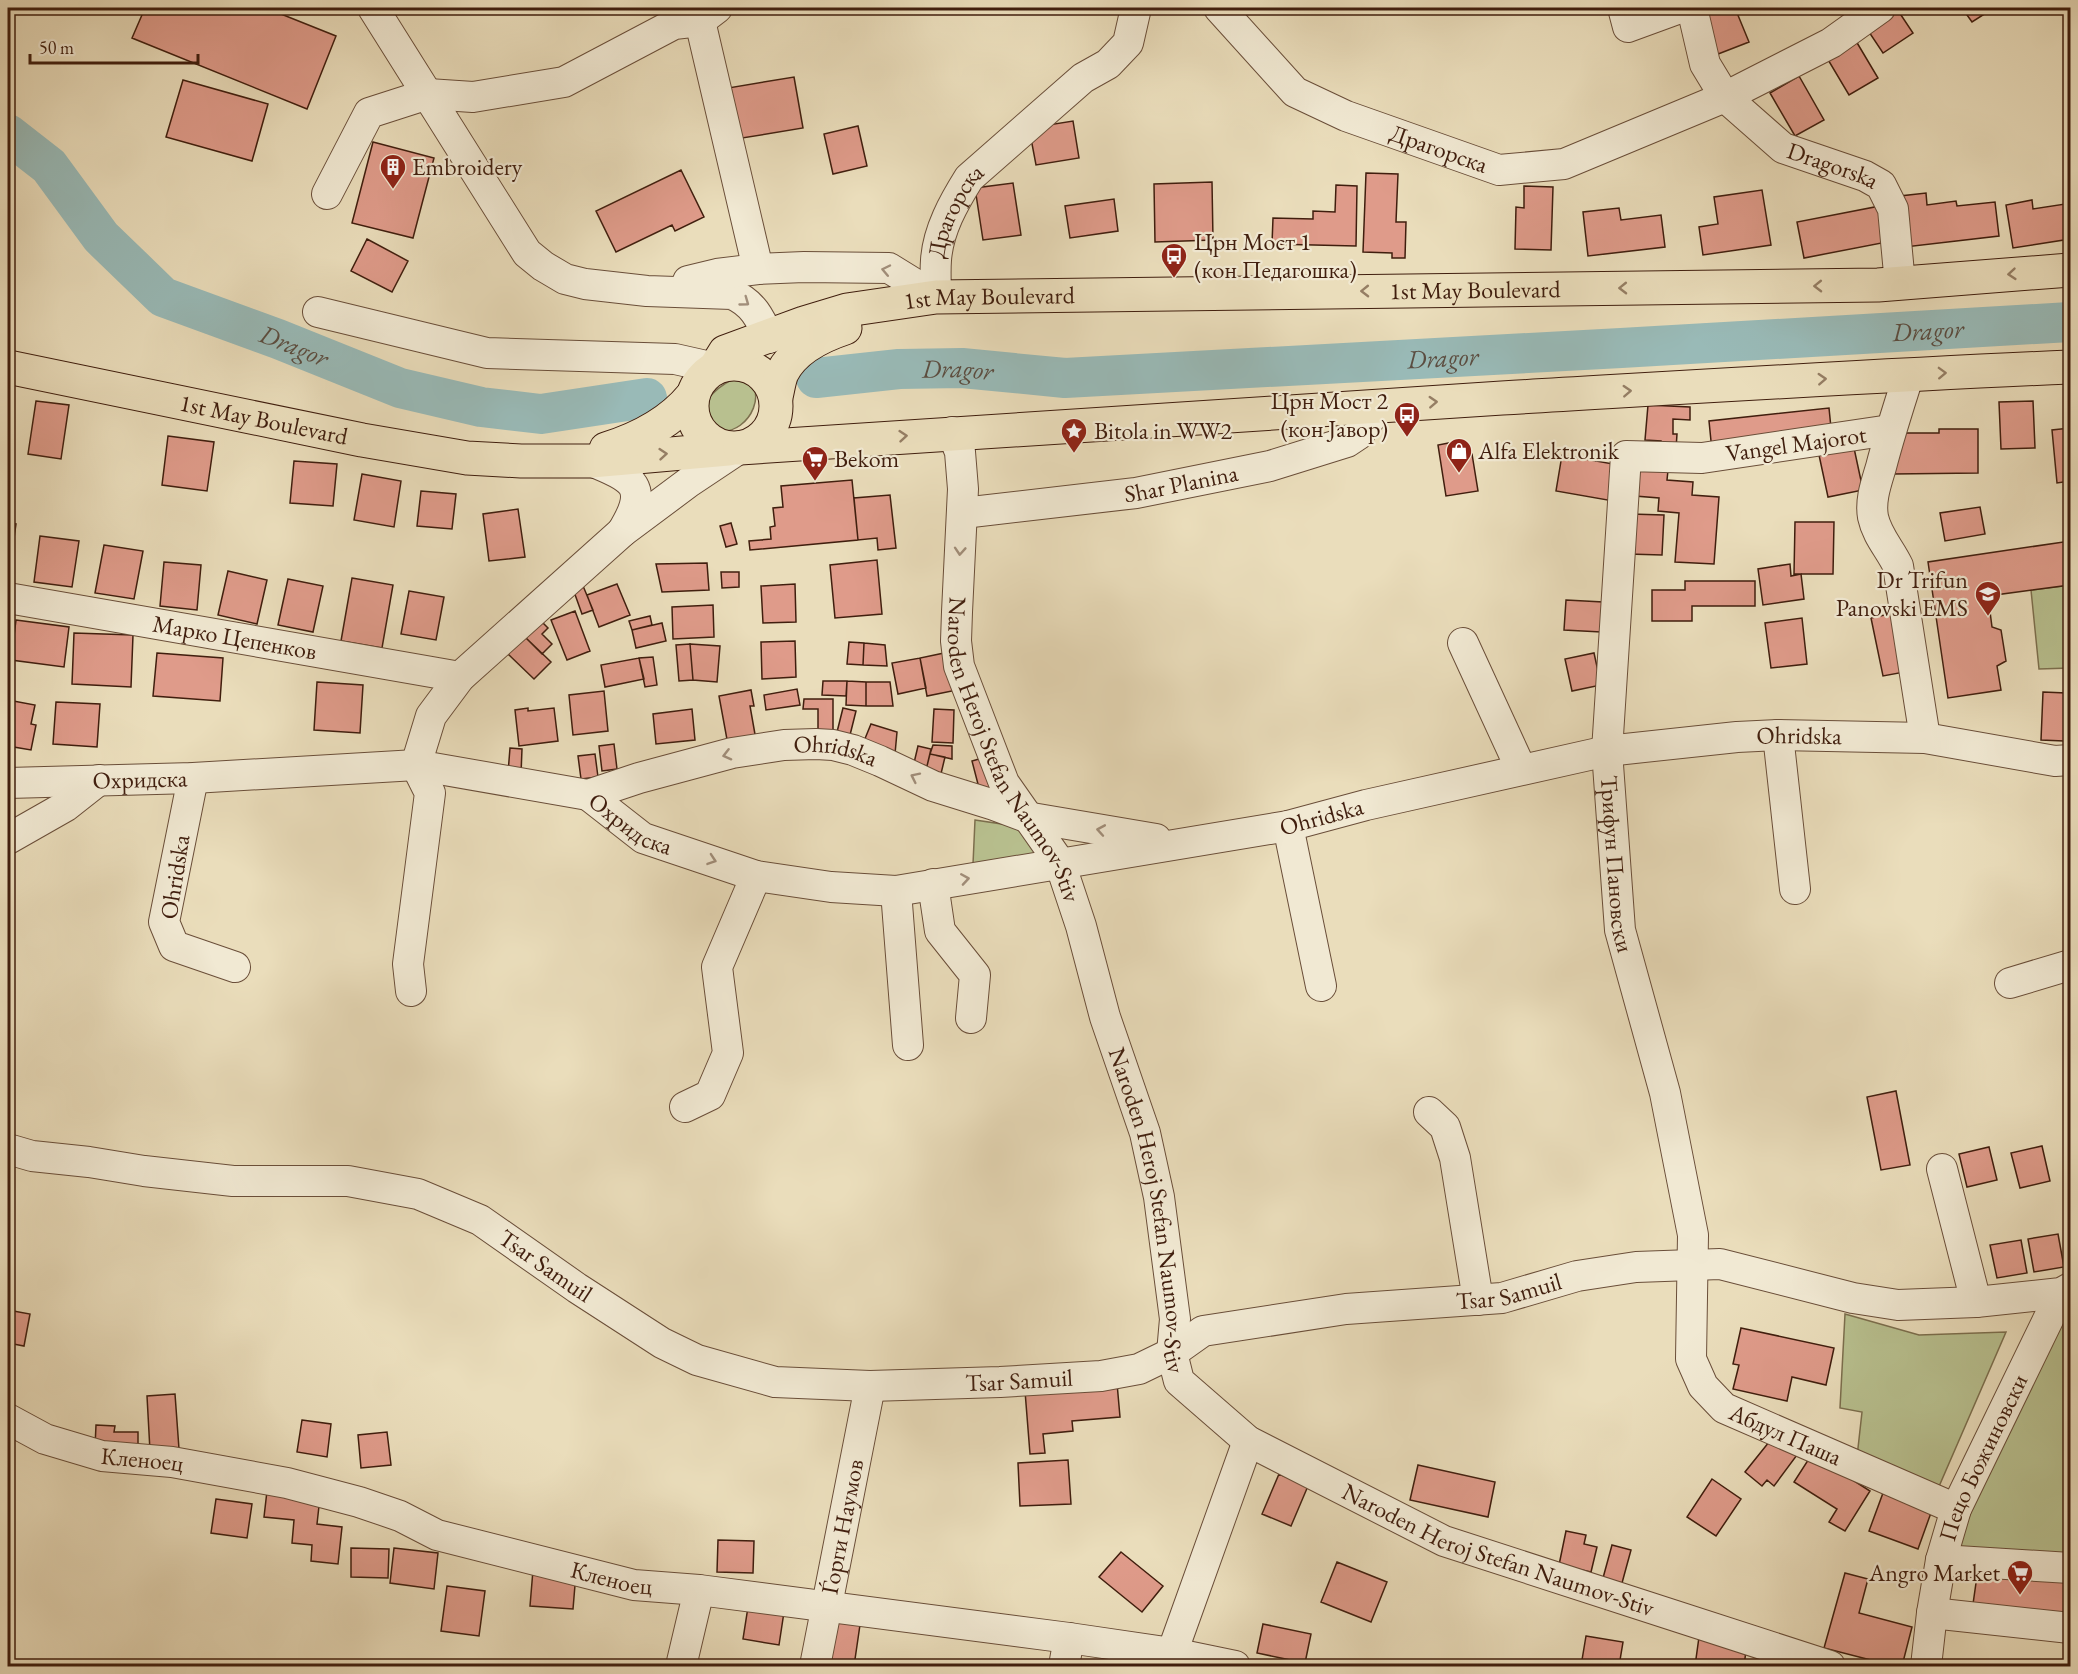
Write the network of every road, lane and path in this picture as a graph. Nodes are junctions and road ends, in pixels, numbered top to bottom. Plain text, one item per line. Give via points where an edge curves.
1 (373, 8) edge
2 (1136, 8) edge
3 (1219, 8) edge
4 (1623, 8) edge
5 (1680, 8) edge
6 (1692, 8) edge
7 (1880, 8) edge
8 (690, 15) edge
9 (428, 94) junction
10 (1725, 97) junction
11 (327, 194) dead end
12 (758, 269) junction
13 (2070, 270) edge
14 (1900, 284) junction
15 (647, 291) junction
16 (936, 297) junction
17 (318, 312) dead end
18 (769, 338) junction
19 (644, 357) junction
20 (720, 360) junction
21 (8, 368) edge
22 (2070, 368) edge
23 (1909, 374) junction
24 (692, 396) junction
25 (776, 397) junction
26 (1379, 406) junction
27 (1890, 430) junction
28 (952, 432) junction
29 (734, 448) junction
30 (1626, 456) joint
31 (521, 461) junction
32 (591, 461) junction
33 (963, 513) junction
34 (622, 532) junction
35 (8, 598) edge
36 (1463, 643) dead end
37 (460, 677) junction
38 (1778, 735) junction
39 (1924, 738) junction
40 (1607, 751) junction
41 (2070, 760) edge
42 (416, 765) junction
43 (1521, 769) junction
44 (192, 778) junction
45 (99, 780) junction
46 (8, 783) edge
47 (588, 795) junction
48 (1026, 817) junction
49 (1288, 826) junction
50 (8, 839) edge
51 (1180, 843) junction
52 (1060, 863) junction
53 (756, 876) junction
54 (933, 884) junction
55 (1795, 889) dead end
56 (896, 891) junction
57 (2070, 965) edge
58 (235, 967) dead end
59 (2010, 983) dead end
60 (1321, 986) dead end
61 (411, 991) dead end
62 (971, 1018) dead end
63 (908, 1045) dead end
64 (685, 1107) dead end
65 (1429, 1112) dead end
66 (8, 1149) edge
67 (1942, 1169) dead end
68 (1692, 1264) junction
69 (2066, 1291) edge
70 (1478, 1300) junction
71 (1976, 1302) junction
72 (1172, 1353) junction
73 (870, 1386) junction
74 (8, 1419) edge
75 (1248, 1441) junction
76 (1956, 1509) junction
77 (1941, 1560) junction
78 (2070, 1568) edge
79 (699, 1590) junction
80 (827, 1607) junction
81 (1932, 1613) junction
82 (2070, 1628) edge
83 (1066, 1652) edge
84 (1172, 1653) junction
85 (681, 1666) edge
86 (815, 1666) edge
87 (1235, 1666) edge
88 (1830, 1666) edge
89 (1926, 1666) edge

1 - 9 street, Драгорска
2 - 16 street, Драгорска via 1128,43 1108,64 1083,78 969,178 943,229 936,259
3 - 10 street, Драгорска via 1295,92 1346,116 1499,170 1564,164
4 - 5 street via 1628,27
6 - 10 street, Dragorska via 1705,64
7 - 10 street, Драгорска via 1831,43
8 - 9 street via 564,82 473,97
8 - 12 street
9 - 11 street via 369,113
9 - 15 street, Драгорска via 527,253 565,279
10 - 14 street, Dragorska via 1783,148 1881,185 1893,209
12 - 15 street, Драгорска via 717,274
16 -> 12 street, Драгорска via 889,268
13 -> 14 main road, 1st May Boulevard
14 -> 16 main road, 1st May Boulevard
15 -> 18 street, Драгорска via 732,294 754,309
16 - 18 main road, 1st May Boulevard via 847,310
16 - 25 main road, 1st May Boulevard via 901,314 848,327 814,341 782,372
17 - 19 street via 487,353
18 - 20 main road, 1st May Boulevard
19 - 20 street
19 - 24 street via 674,371
20 - 24 main road, 1st May Boulevard
20 - 25 main road via 763,375
21 - 31 main road, 1st May Boulevard via 362,440 467,458
23 -> 22 main road, 1st May Boulevard
26 -> 23 main road, 1st May Boulevard
23 - 27 street
24 - 29 main road via 691,410 703,436 714,444
24 - 31 main road, 1st May Boulevard via 682,409 632,441 594,452
25 - 29 main road, 1st May Boulevard via 777,410 765,436 753,444
26 - 28 main road, 1st May Boulevard
26 - 33 street, Shar Planina via 1359,434 1347,441 1270,466 1136,493
27 - 30 street, Vangel Majorot via 1702,458
27 - 39 street via 1871,504 1880,538 1898,566
29 -> 28 main road, 1st May Boulevard
28 - 33 street, Naroden Heroj Stefan Naumov-Stiv via 960,452
32 -> 29 main road, 1st May Boulevard
29 - 34 street
30 - 40 street, Трифун Пановски
31 - 32 main road, 1st May Boulevard
32 - 34 street via 624,474 634,486 637,500
33 -> 48 street, Naroden Heroj Stefan Naumov-Stiv via 956,641 959,666 1004,783
34 - 37 street
35 - 37 street, Марко Цепенков
36 - 43 street
37 - 42 street via 431,716
38 - 39 street, Ohridska
38 - 40 street, Ohridska
38 - 55 street
39 - 41 street, Ohridska via 2055,761
40 - 43 street, Ohridska
40 - 68 street, Трифун Пановски via 1620,930 1668,1105 1693,1235
42 - 44 street, Охридска
42 - 47 street, Охридска
42 - 61 street via 430,794 408,964
43 - 49 street, Ohridska
44 - 45 street, Охридска
44 - 58 street, Ohridska via 164,922 174,946
45 - 46 street, Охридска
45 - 50 street via 66,806
48 -> 47 street, Ohridska via 933,786 853,750 816,744 732,753
47 -> 53 street, Охридска via 643,838
51 -> 48 street, Ohridska
48 - 52 street, Naroden Heroj Stefan Naumov-Stiv
49 - 51 street, Ohridska
49 - 60 street
51 - 52 street, Охридска
54 -> 52 street, Охридска
52 - 72 street, Naroden Heroj Stefan Naumov-Stiv via 1105,1017 1145,1133 1159,1197 1175,1319
53 - 56 street, Охридска
53 - 64 street via 717,967 728,1053 710,1095
54 - 56 street, Охридска
54 - 62 street via 940,931 975,975
56 - 63 street
57 - 59 street
65 - 70 street via 1445,1127 1455,1158
66 - 73 street, Tsar Samuil via 32,1156 211,1179 348,1181 418,1194 480,1220 662,1343 697,1360 775,1382
67 - 71 street
68 - 70 street, Tsar Samuil via 1577,1276 1502,1298
68 - 71 street, Tsar Samuil via 1720,1264 1853,1298 1898,1305
68 - 76 street, Абдул Паша via 1691,1359 1703,1386 1724,1408
69 - 71 street, Tsar Samuil
69 - 76 street, Пецо Божиновски
70 - 72 street, Tsar Samuil via 1346,1309 1203,1331
72 - 73 street, Tsar Samuil via 1139,1369 1101,1376
72 - 75 street, Naroden Heroj Stefan Naumov-Stiv via 1179,1381
73 - 80 street, Ѓорги Наумов
74 - 79 street, Кленоец via 45,1439 102,1456 172,1462 287,1483 359,1502 437,1535 634,1585
75 - 84 street
75 - 88 street, Naroden Heroj Stefan Naumov-Stiv via 1444,1541
76 - 77 street, Пецо Божиновски
77 - 78 street
77 - 81 street, Пецо Божиновски
79 - 80 street, Кленоец
79 - 85 street
80 - 83 street, Кленоец
80 - 86 street, Ѓорги Наумов
81 - 82 street
81 - 89 street, Пецо Божиновски
83 - 84 street, Кленоец
84 - 87 street, Кленоец

